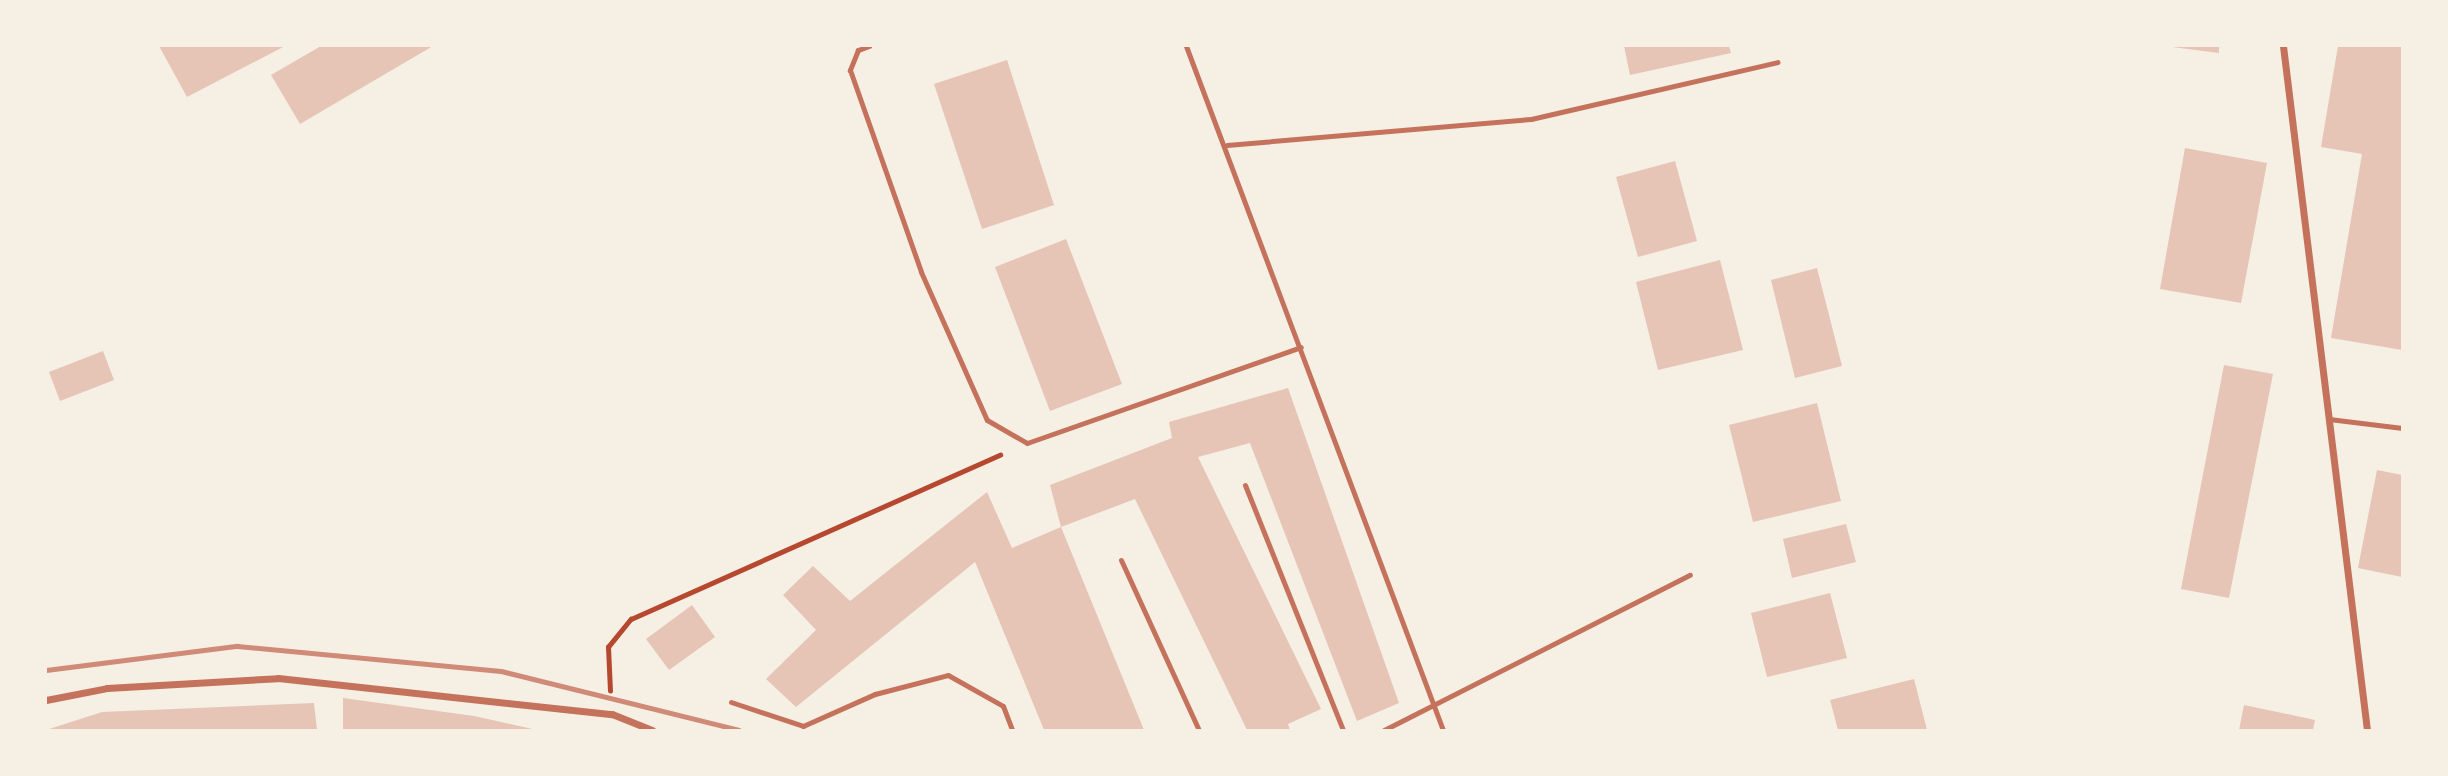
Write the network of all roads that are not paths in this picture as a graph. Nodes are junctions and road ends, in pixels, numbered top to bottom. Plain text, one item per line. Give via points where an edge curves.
1 (869, 46) edge
2 (1185, 46) edge
3 (2283, 46) edge
4 (1777, 62) dead end
5 (1227, 145) junction
6 (1301, 347) junction
7 (2329, 419) junction
8 (2403, 428) edge
9 (1245, 485) dead end
10 (1121, 560) dead end
11 (1690, 575) dead end
12 (46, 700) edge
13 (731, 702) dead end
14 (1435, 708) junction
15 (652, 730) edge
16 (1012, 730) edge
17 (1199, 730) edge
18 (1343, 730) edge
19 (1384, 730) edge
20 (1443, 730) edge
21 (2367, 730) edge

1 - 6 lane via 859,50 850,70 920,272 987,420 1027,443
2 - 5 lane
3 - 7 street
4 - 5 lane via 1531,119
5 - 6 lane
6 - 14 lane
7 - 8 lane
7 - 21 street
9 - 18 lane
10 - 17 lane
11 - 14 lane
12 - 15 street via 107,688 278,678 612,714
13 - 16 lane via 803,726 875,694 948,675 1003,706
14 - 19 lane
14 - 20 lane

